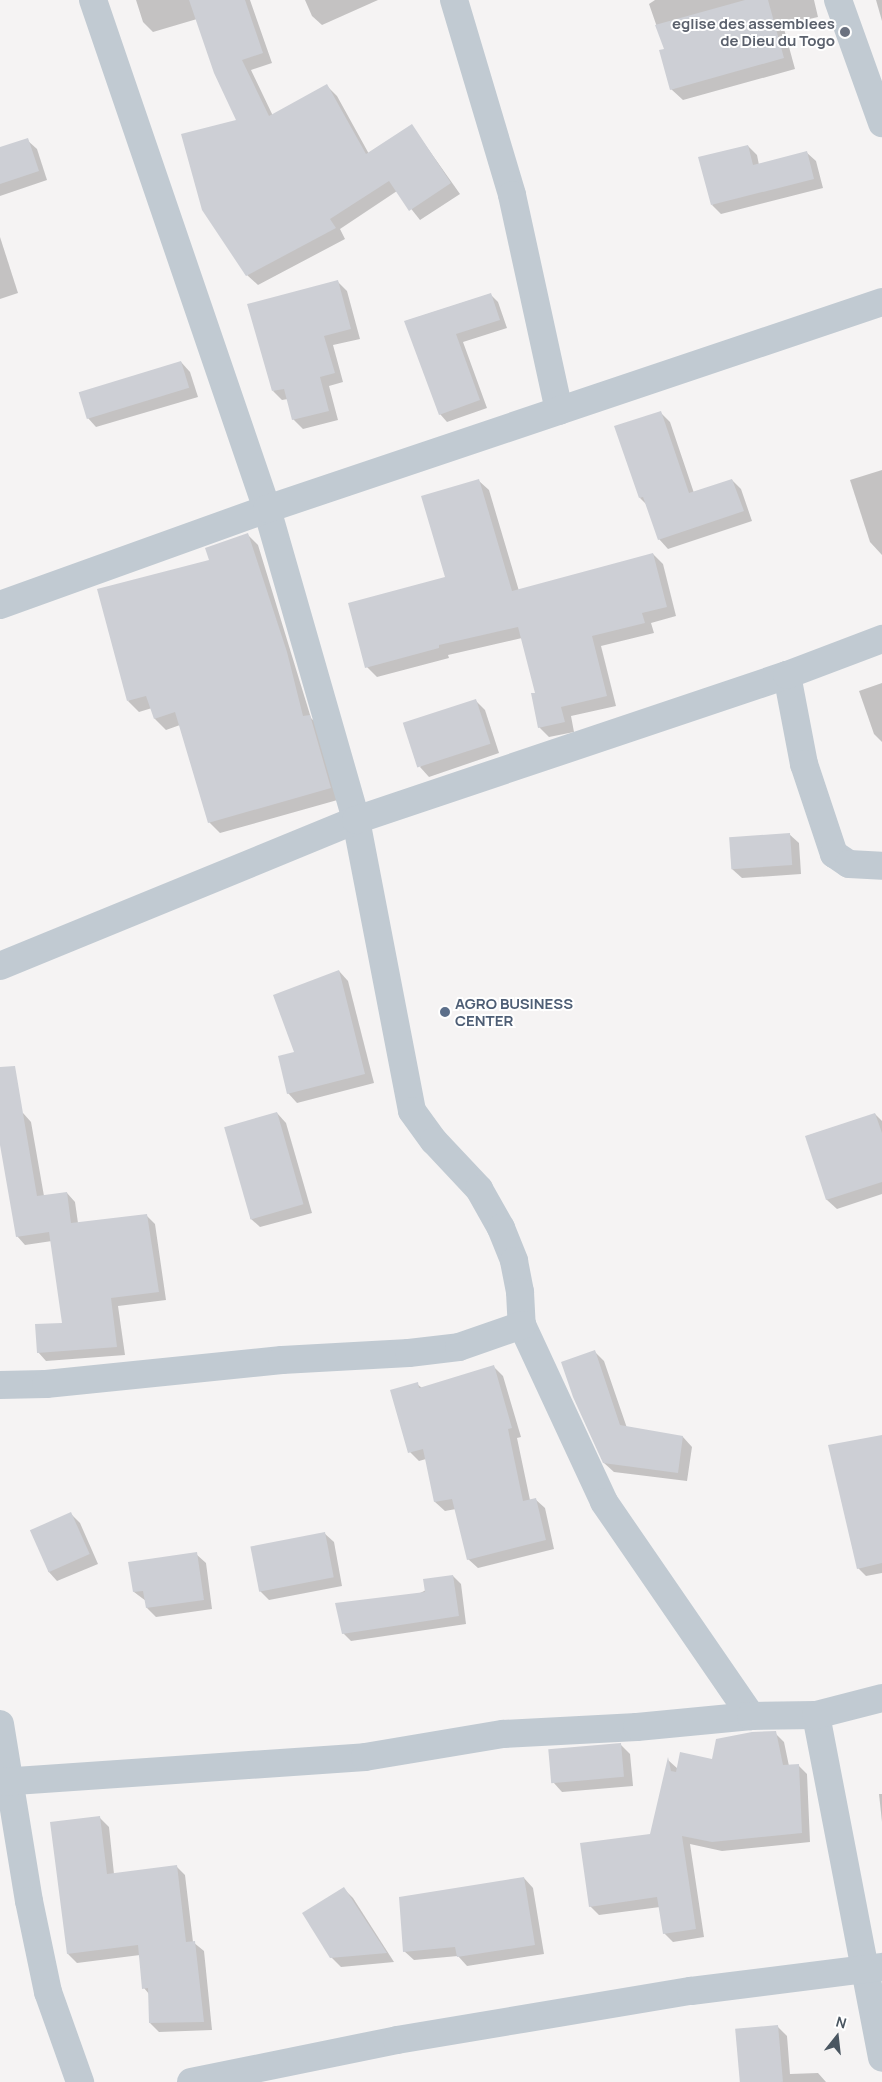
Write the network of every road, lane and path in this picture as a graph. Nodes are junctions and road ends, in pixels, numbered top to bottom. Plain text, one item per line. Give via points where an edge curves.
1 (93, 0) edge
2 (454, 0) edge
3 (838, 0) edge
4 (882, 123) edge
5 (882, 302) edge
6 (559, 411) junction
7 (267, 510) junction
8 (0, 605) edge
9 (882, 639) edge
10 (786, 675) junction
11 (356, 820) junction
12 (882, 866) edge
13 (0, 966) edge
14 (522, 1325) junction
15 (0, 1385) edge
16 (882, 1698) edge
17 (816, 1715) junction
18 (751, 1716) junction
19 (0, 1724) edge
20 (5, 1782) edge
21 (875, 1969) edge
22 (882, 2058) edge
23 (80, 2082) edge
24 (191, 2082) edge

1 - 7 street
2 - 6 street via 512,195
3 - 4 street
5 - 6 street
6 - 7 street
7 - 8 street
7 - 11 street
9 - 10 street
10 - 11 street
10 - 12 street via 804,764 834,854 849,864
11 - 13 street
11 - 14 street via 412,1110 434,1141 479,1189 501,1228 514,1261
14 - 15 street via 459,1346 409,1353 282,1360 46,1384
14 - 18 street via 604,1502
16 - 17 street
17 - 18 street
17 - 21 street
18 - 20 street via 637,1727 503,1734 365,1757
19 - 20 street
20 - 23 street via 48,1992
21 - 22 street
21 - 24 street via 691,1991 456,2030

